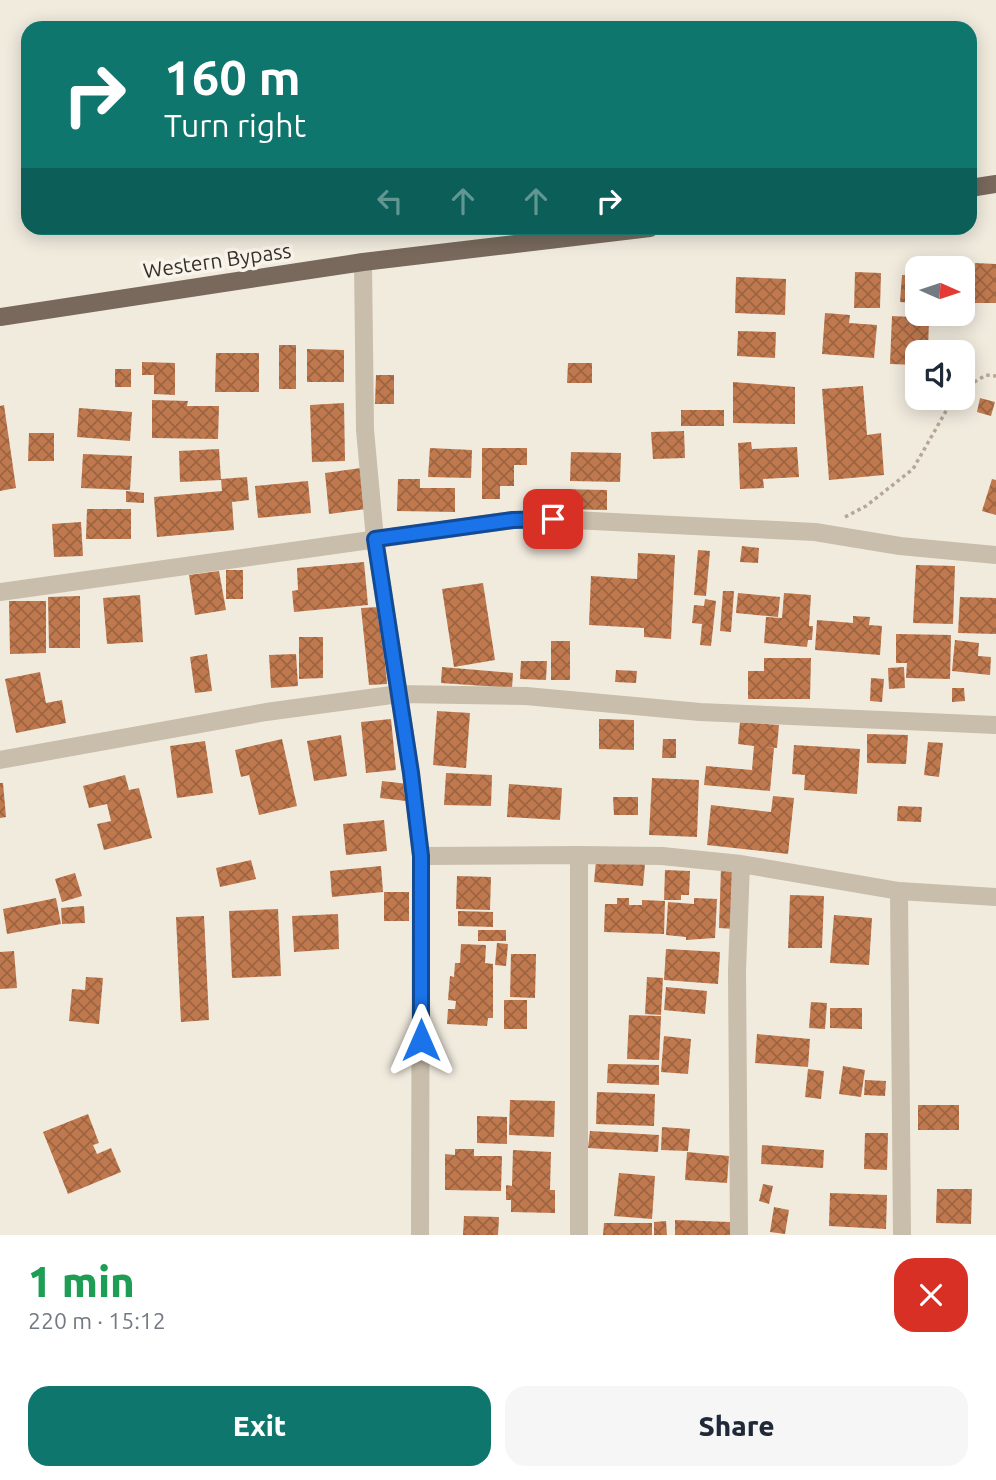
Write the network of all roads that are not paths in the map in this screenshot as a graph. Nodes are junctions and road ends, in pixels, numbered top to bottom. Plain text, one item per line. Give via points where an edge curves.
1 (996, 184) edge
2 (977, 187) edge
3 (591, 235) edge
4 (363, 262) junction
5 (0, 317) edge
6 (375, 539) junction
7 (996, 555) edge
8 (0, 592) edge
9 (399, 694) junction
10 (996, 725) edge
11 (0, 760) edge
12 (579, 855) junction
13 (421, 856) junction
14 (741, 864) junction
15 (899, 891) junction
16 (996, 897) edge
17 (420, 1235) edge
18 (579, 1235) edge
19 (739, 1235) edge
20 (902, 1235) edge

1 - 2 main road
3 - 4 main road, Western Bypass
4 - 5 main road, Western Bypass
4 - 6 street via 365,430
6 - 7 street via 553,519 815,532
6 - 8 street
6 - 9 street
9 - 10 street via 526,696 700,712
9 - 11 street via 266,712
9 - 13 street
12 - 13 street
12 - 14 street via 662,856
12 - 18 street
13 - 17 street
14 - 15 street
14 - 19 street
15 - 16 street
15 - 20 street

